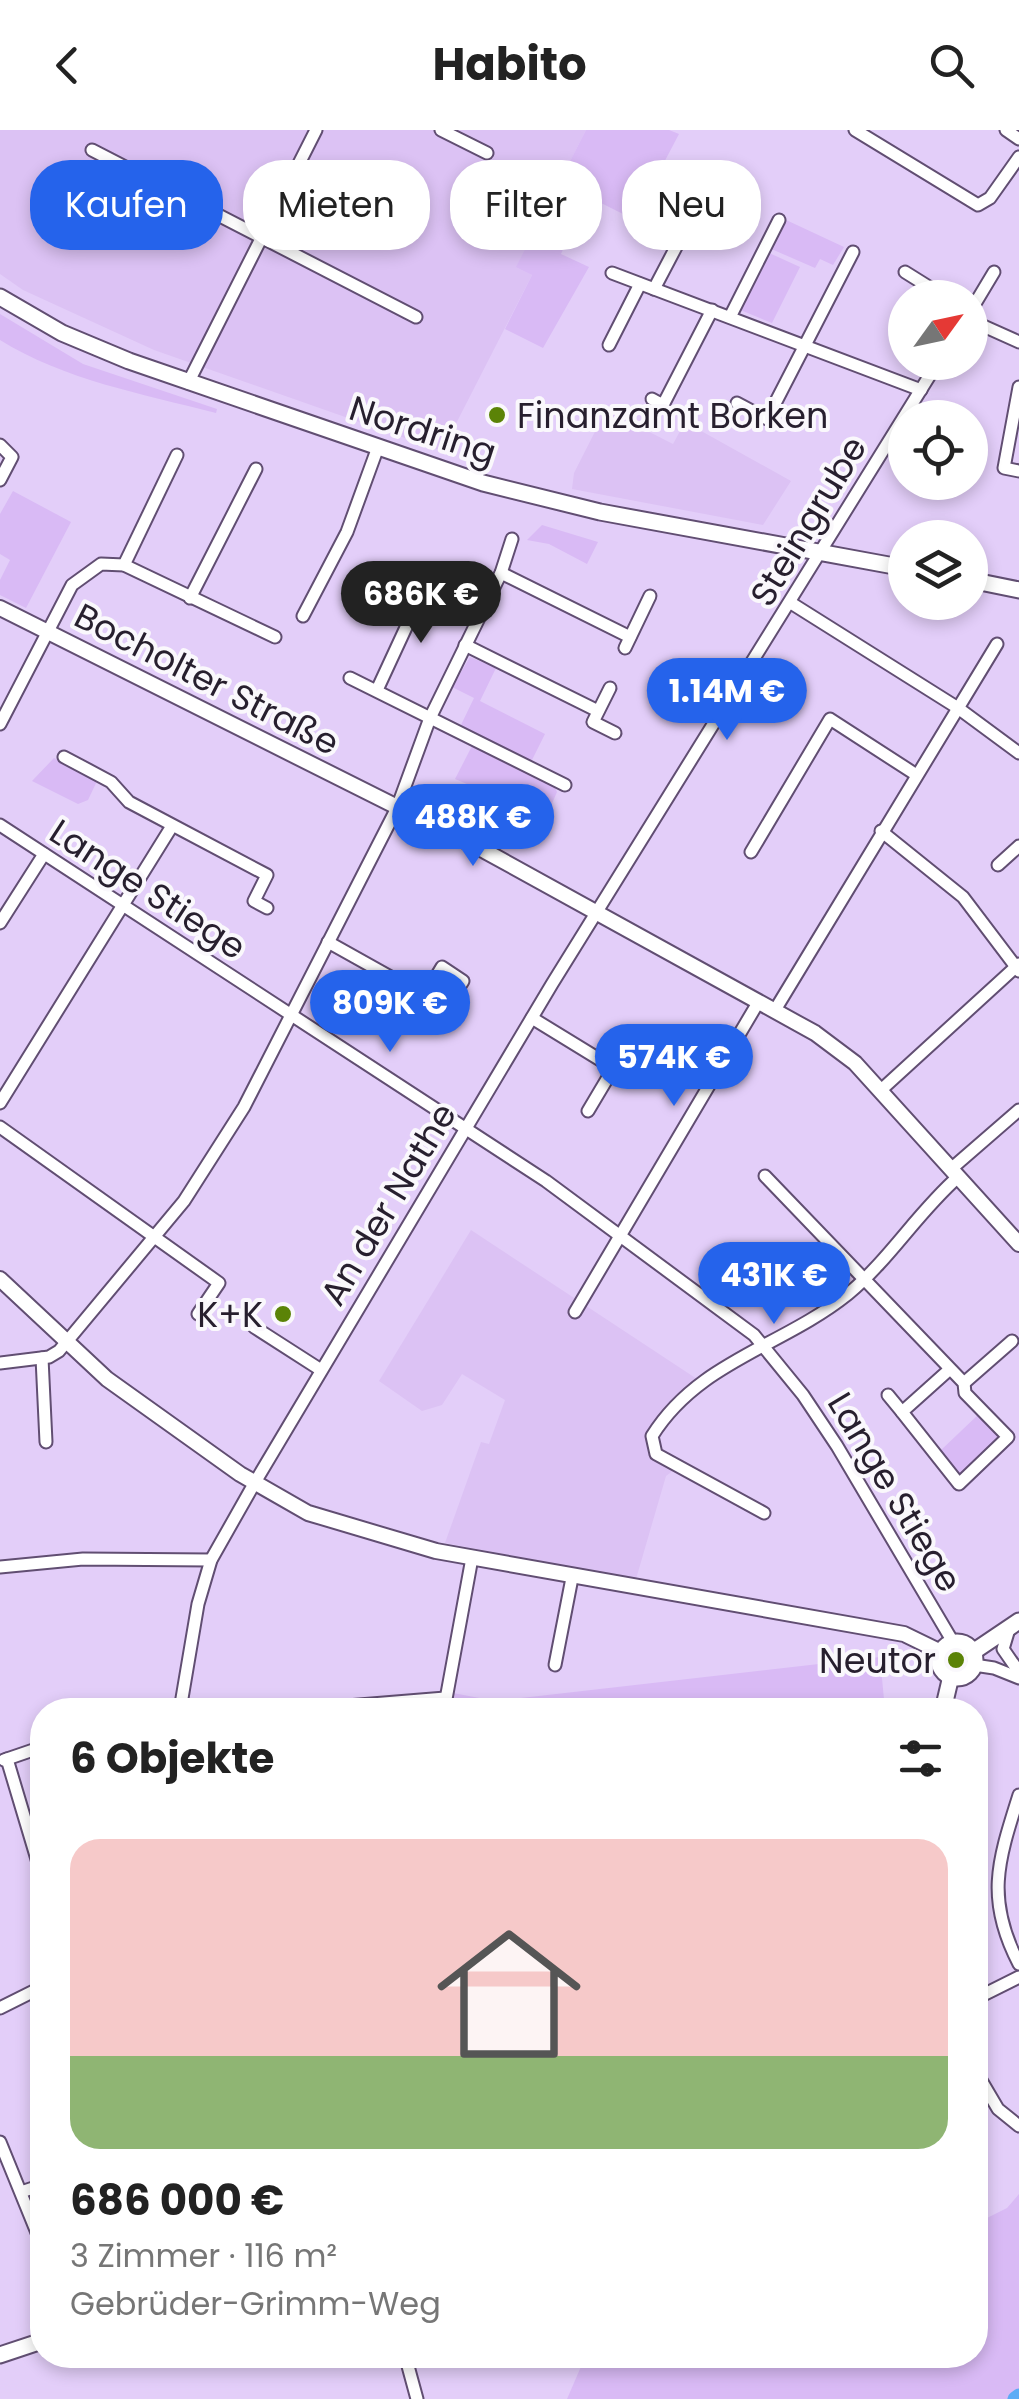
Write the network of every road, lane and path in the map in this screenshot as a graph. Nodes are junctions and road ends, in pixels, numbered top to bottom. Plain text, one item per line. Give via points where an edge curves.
1 (316, 130) edge
2 (441, 130) edge
3 (855, 130) edge
4 (1006, 130) edge
5 (1019, 139) edge
6 (92, 150) dead end
7 (487, 153) dead end
8 (1019, 157) edge
9 (300, 160) edge
10 (778, 220) dead end
11 (243, 229) edge
12 (254, 250) edge
13 (284, 250) edge
14 (674, 250) edge
15 (854, 252) dead end
16 (905, 272) dead end
17 (994, 272) dead end
18 (612, 273) dead end
19 (918, 280) edge
20 (988, 283) edge
21 (640, 284) junction
22 (654, 289) junction
23 (0, 297) edge
24 (712, 310) junction
25 (416, 316) dead end
26 (730, 317) junction
27 (988, 326) edge
28 (1019, 342) edge
29 (609, 345) dead end
30 (805, 345) junction
31 (927, 380) edge
32 (188, 382) junction
33 (1019, 387) edge
34 (921, 390) junction
35 (652, 399) dead end
36 (737, 403) dead end
37 (0, 445) edge
38 (378, 447) junction
39 (177, 455) dead end
40 (256, 469) dead end
41 (1019, 470) edge
42 (0, 480) edge
43 (512, 539) dead end
44 (819, 552) junction
45 (124, 565) junction
46 (888, 565) edge
47 (501, 573) junction
48 (432, 575) dead end
49 (988, 584) edge
50 (1019, 590) edge
51 (650, 596) dead end
52 (190, 598) junction
53 (791, 603) junction
54 (0, 608) edge
55 (303, 616) dead end
56 (47, 632) junction
57 (275, 637) dead end
58 (465, 644) junction
59 (997, 644) dead end
60 (350, 678) dead end
61 (610, 688) dead end
62 (377, 690) junction
63 (958, 708) junction
64 (598, 711) junction
65 (430, 718) junction
66 (0, 724) edge
67 (615, 732) dead end
68 (1019, 753) edge
69 (64, 756) dead end
70 (916, 774) junction
71 (566, 784) dead end
72 (397, 808) junction
73 (0, 825) edge
74 (172, 826) junction
75 (880, 831) junction
76 (1019, 846) edge
77 (752, 852) dead end
78 (44, 854) junction
79 (998, 865) dead end
80 (124, 908) junction
81 (267, 908) dead end
82 (596, 912) junction
83 (0, 923) edge
84 (328, 942) junction
85 (1018, 968) edge
86 (425, 996) dead end
87 (760, 1001) junction
88 (775, 1010) junction
89 (292, 1016) junction
90 (532, 1018) junction
91 (881, 1090) junction
92 (0, 1103) edge
93 (1019, 1110) edge
94 (588, 1111) dead end
95 (0, 1127) edge
96 (465, 1129) junction
97 (955, 1173) junction
98 (765, 1176) dead end
99 (621, 1237) junction
100 (155, 1238) junction
101 (1019, 1244) edge
102 (0, 1279) edge
103 (865, 1279) junction
104 (575, 1312) dead end
105 (198, 1314) dead end
106 (254, 1327) dead end
107 (1012, 1340) dead end
108 (66, 1343) junction
109 (763, 1345) junction
110 (42, 1358) junction
111 (0, 1363) edge
112 (950, 1369) junction
113 (321, 1370) junction
114 (964, 1383) junction
115 (888, 1395) dead end
116 (902, 1412) junction
117 (46, 1442) dead end
118 (254, 1484) junction
119 (764, 1514) dead end
120 (472, 1558) junction
121 (212, 1560) junction
122 (0, 1566) edge
123 (572, 1578) junction
124 (1014, 1625) edge
125 (947, 1647) junction
126 (973, 1659) junction
127 (555, 1665) dead end
128 (1019, 1675) edge
129 (951, 1676) junction
130 (182, 1698) edge
131 (445, 1698) edge
132 (945, 1698) edge
133 (30, 1751) edge
134 (4, 1760) edge
135 (1019, 1794) edge
136 (30, 1839) edge
137 (1019, 1964) edge
138 (1019, 1977) edge
139 (988, 1992) edge
140 (30, 1994) edge
141 (0, 2008) edge
142 (988, 2092) edge
143 (1019, 2126) edge
144 (0, 2142) edge
145 (30, 2189) edge
146 (24, 2192) junction
147 (30, 2210) edge
148 (30, 2345) edge
149 (0, 2355) edge
150 (409, 2368) edge
151 (417, 2399) edge

1 - 9 street
2 - 7 street
3 - 8 street via 978,205
4 - 5 street
6 - 11 street
10 - 26 street
12 - 32 street
13 - 25 street
14 - 22 street
15 - 30 street
16 - 19 street
17 - 20 street
18 - 21 street
21 - 22 street
21 - 29 street
22 - 24 street
23 - 32 main road, Nordring via 79,341
24 - 26 street
24 - 35 street via 663,405
26 - 30 street
27 - 28 street
30 - 34 street
30 - 36 street via 767,419
31 - 34 street, Steingrube
32 - 38 main road, Nordring
33 - 41 street via 1004,468
34 - 44 street, Steingrube
37 - 42 street via 12,457
38 - 44 main road, Nordring via 522,494
38 - 55 street via 348,532
39 - 45 street
40 - 52 street
43 - 47 street
44 - 46 main road, Nordring
44 - 53 street, Steingrube
45 - 52 street
45 - 56 street via 101,564 78,577
47 - 51 street via 628,642
47 - 58 street
48 - 62 street via 416,592
49 - 50 main road
52 - 57 street
53 - 63 street
53 - 82 street, Steingrube
54 - 56 street, Bocholter Straße
56 - 66 street
56 - 72 street, Bocholter Straße
58 - 64 street
58 - 65 street
59 - 63 street
60 - 62 street
61 - 64 street
62 - 65 street
63 - 68 street
63 - 70 street
64 - 67 street via 593,722
65 - 71 street
65 - 72 street
69 - 74 street
70 - 75 street
70 - 77 street via 830,720
72 - 82 street, Bocholter Straße
72 - 84 street
73 - 78 street, Lange Stiege
74 - 80 street
74 - 81 street via 267,875 254,901
75 - 85 street via 963,897
75 - 88 street
76 - 79 street
78 - 80 street, Lange Stiege
78 - 83 street
80 - 89 street, Lange Stiege
80 - 92 street
82 - 87 street, Bocholter Straße
82 - 90 street, An der Nathe
84 - 86 street
84 - 89 street
85 - 91 street
87 - 88 street, Bocholter Straße
87 - 99 street
88 - 91 street, Bocholter Straße via 830,1043
89 - 96 street, Lange Stiege
89 - 100 street via 214,1160
90 - 94 street via 607,1064 610,1074
90 - 96 street, An der Nathe
91 - 97 street, Bocholter Straße
93 - 97 street
95 - 100 street
96 - 99 street, Lange Stiege
96 - 113 street, An der Nathe
97 - 101 street, Bocholter Straße
97 - 103 street
98 - 103 street
99 - 104 street
99 - 109 street, Lange Stiege
100 - 105 street via 219,1282
100 - 108 street
102 - 108 street
103 - 109 street
103 - 112 street
106 - 113 street
107 - 114 street
108 - 110 street
108 - 118 street
109 - 119 street via 681,1398 652,1436 652,1446 665,1460
109 - 125 street, Lange Stiege via 837,1446
110 - 111 street
110 - 117 street
112 - 114 street
112 - 116 street
113 - 118 street, An der Nathe
114 - 116 street via 1008,1437 959,1484
115 - 116 street
118 - 120 street via 352,1529
118 - 121 street, An der Nathe
120 - 123 street
120 - 131 street
121 - 122 street
121 - 130 street, An der Nathe
123 - 125 street via 904,1634
123 - 127 street
124 - 126 main road
124 - 128 street via 1004,1656
125 - 126 main road via 964,1644
125 - 129 main road via 940,1665
126 - 128 street
126 - 129 main road via 967,1674
129 - 132 main road
133 - 134 street
134 - 136 street
135 - 137 street via 996,1885 997,1912
138 - 139 street
140 - 141 street
142 - 143 street
144 - 146 street
145 - 146 street
146 - 147 street
148 - 149 main road
150 - 151 street

